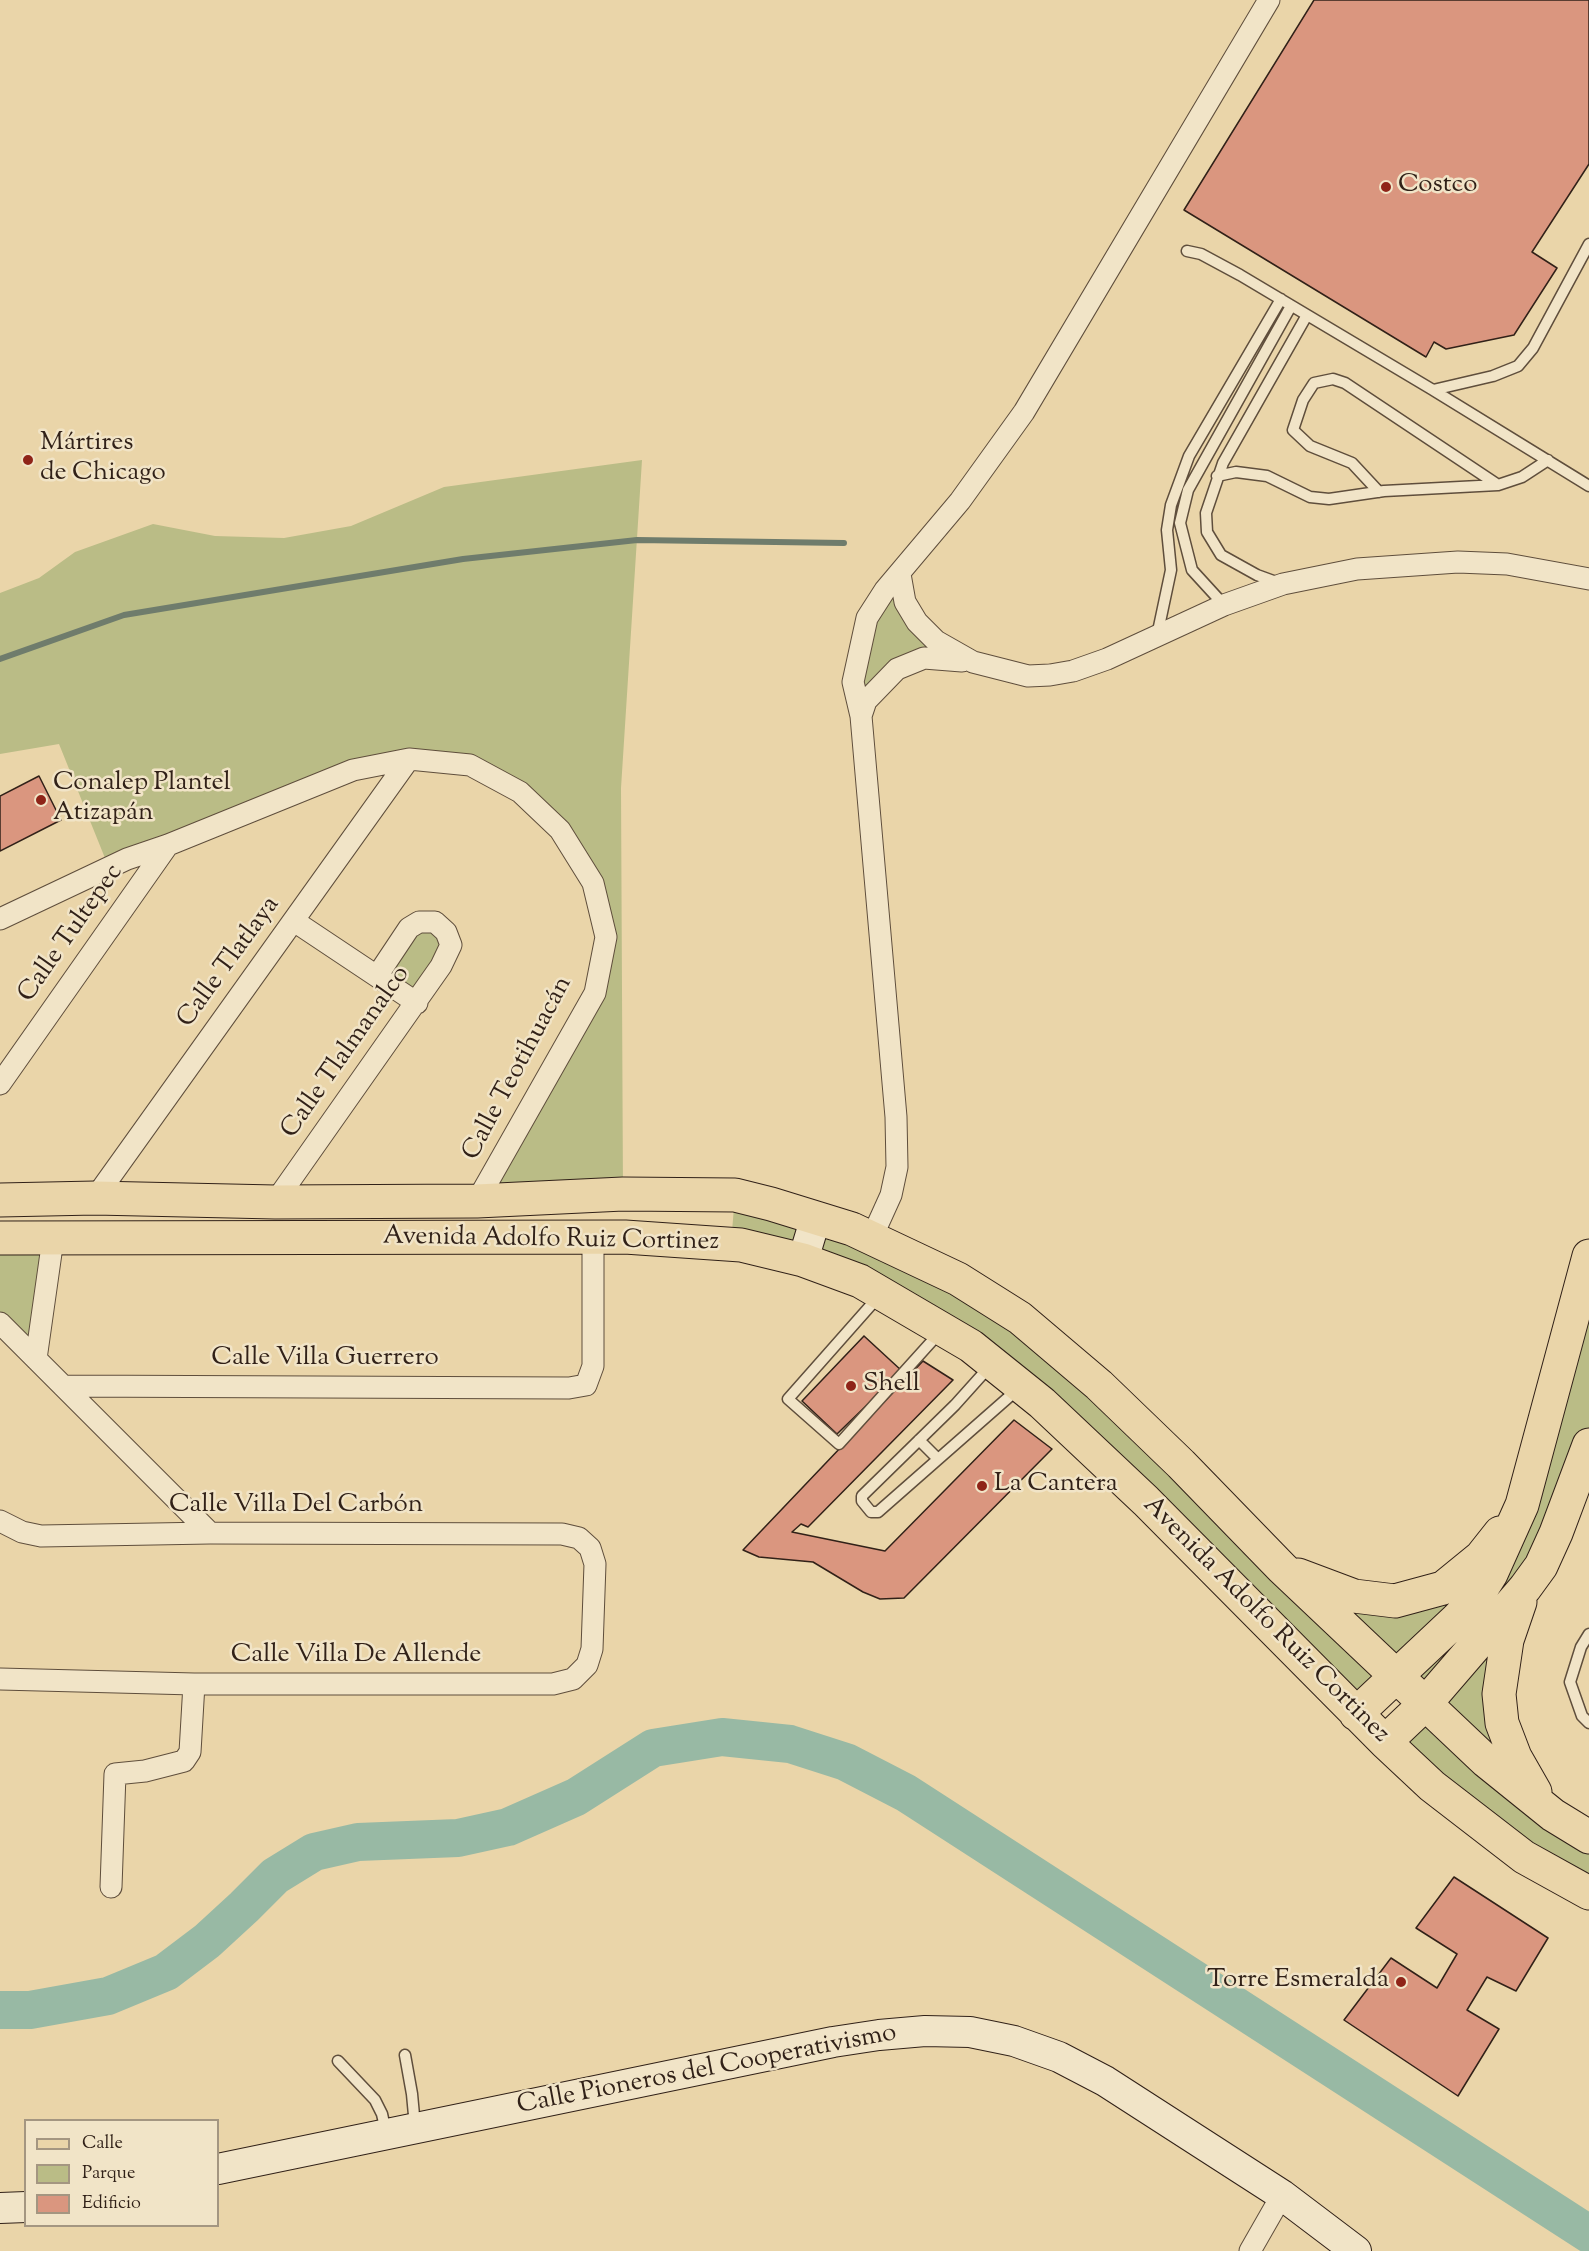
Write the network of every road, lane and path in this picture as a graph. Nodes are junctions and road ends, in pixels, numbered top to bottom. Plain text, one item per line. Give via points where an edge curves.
1 (1269, 0) edge
2 (1589, 244) edge
3 (1187, 251) dead end
4 (1281, 299) junction
5 (1291, 306) junction
6 (1307, 315) junction
7 (1433, 390) junction
8 (1548, 460) junction
9 (1217, 476) junction
10 (1498, 484) junction
11 (1589, 486) edge
12 (1379, 492) junction
13 (900, 574) junction
14 (1589, 579) edge
15 (1282, 584) junction
16 (1224, 604) junction
17 (1157, 636) junction
18 (973, 662) junction
19 (861, 717) junction
20 (409, 759) junction
21 (168, 845) junction
22 (0, 919) edge
23 (294, 921) junction
24 (377, 976) junction
25 (417, 1003) junction
26 (0, 1084) edge
27 (95, 1198) junction
28 (747, 1198) junction
29 (0, 1200) edge
30 (477, 1201) junction
31 (275, 1202) junction
32 (816, 1217) junction
33 (593, 1236) junction
34 (872, 1237) junction
35 (0, 1238) edge
36 (53, 1239) junction
37 (741, 1245) junction
38 (804, 1260) junction
39 (1588, 1262) edge
40 (882, 1294) junction
41 (0, 1323) edge
42 (943, 1329) junction
43 (36, 1359) junction
44 (993, 1364) junction
45 (63, 1386) junction
46 (1021, 1386) junction
47 (919, 1440) junction
48 (1589, 1445) edge
49 (938, 1459) junction
50 (1522, 1505) junction
51 (0, 1521) edge
52 (210, 1533) junction
53 (590, 1548) joint
54 (1282, 1568) junction
55 (1525, 1588) junction
56 (1589, 1634) edge
57 (1395, 1676) junction
58 (0, 1678) edge
59 (194, 1684) junction
60 (1425, 1704) junction
61 (1356, 1714) junction
62 (1589, 1724) edge
63 (1385, 1742) junction
64 (1553, 1815) junction
65 (1589, 1837) edge
66 (111, 1887) dead end
67 (1589, 1893) edge
68 (405, 2055) dead end
69 (338, 2061) dead end
70 (401, 2130) junction
71 (219, 2169) edge
72 (1282, 2195) junction
73 (24, 2207) edge
74 (0, 2208) edge
75 (1250, 2251) edge
76 (1356, 2251) edge

1 - 13 street via 1024,412 960,501
2 - 7 lane via 1533,348 1518,366
3 - 4 lane via 1201,254
4 - 5 lane
4 - 17 lane via 1189,456 1170,505 1167,530 1172,570
5 - 6 lane
5 - 16 lane via 1188,490 1180,523 1192,570
6 - 7 lane
6 - 9 lane
7 - 8 lane
8 - 10 lane via 1522,477
8 - 11 lane
9 - 12 lane via 1236,472 1267,476 1310,497 1329,499
9 - 15 lane via 1206,513 1207,532 1213,544 1236,565
10 - 12 lane
10 - 12 lane via 1345,383 1333,379 1314,382 1293,430 1310,446 1352,464
13 - 18 street via 905,602 917,622 944,647
13 - 19 street via 867,618 853,682
14 - 15 street via 1507,564 1458,562 1357,569
15 - 16 street
16 - 17 street
17 - 18 street via 1107,659 1050,675 1028,676
18 - 19 street via 924,658 897,669 866,700
19 - 34 street via 896,1117 897,1167 889,1201
20 - 21 street, Calle Teotihuacán via 353,770
20 - 23 street, Calle Tlatlaya
20 - 30 street, Calle Teotihuacán via 470,765 520,792 560,830 593,883 606,937 595,993
21 - 22 street, Calle Teotihuacán via 127,859
21 - 26 street, Calle Tultepec
23 - 24 street
23 - 27 street, Calle Tlatlaya
24 - 25 street
24 - 25 street, Calle Tlalmanalco via 409,928 419,922 435,922 446,932 451,945
25 - 31 street, Calle Tlalmanalco
27 - 29 main road, Avenida Adolfo Ruiz Cortinez
27 - 31 main road, Avenida Adolfo Ruiz Cortinez
28 - 30 main road, Avenida Adolfo Ruiz Cortinez via 623,1194
28 - 32 main road, Avenida Adolfo Ruiz Cortinez
28 - 37 main road
30 - 31 main road, Avenida Adolfo Ruiz Cortinez
32 - 34 main road, Avenida Adolfo Ruiz Cortinez
32 - 38 street
33 - 36 main road, Avenida Adolfo Ruiz Cortinez
33 - 37 main road, Avenida Adolfo Ruiz Cortinez
33 - 45 street, Calle Villa Guerrero via 593,1366 586,1384 569,1388
34 - 54 main road, Avenida Adolfo Ruiz Cortinez via 958,1279 1020,1318 1099,1385
35 - 36 main road, Avenida Adolfo Ruiz Cortinez
36 - 43 street
37 - 38 main road, Avenida Adolfo Ruiz Cortinez
38 - 40 main road, Avenida Adolfo Ruiz Cortinez via 860,1281
39 - 50 main road
40 - 42 main road, Avenida Adolfo Ruiz Cortinez
40 - 42 lane via 789,1399 839,1444
41 - 43 street
42 - 44 main road, Avenida Adolfo Ruiz Cortinez
43 - 45 street
44 - 46 main road, Avenida Adolfo Ruiz Cortinez
44 - 47 lane
45 - 52 street
46 - 49 lane
46 - 61 main road, Avenida Adolfo Ruiz Cortinez via 1146,1502
47 - 49 lane
47 - 49 lane via 862,1496 871,1512 878,1512
48 - 55 main road via 1556,1533 1541,1566
50 - 54 main road via 1481,1557 1443,1588 1395,1601 1353,1596
50 - 57 main road via 1491,1574 1474,1601
51 - 52 street, Calle Villa Del Carbón via 41,1536
52 - 53 street, Calle Villa Del Carbón via 562,1534 579,1538
53 - 59 street, Calle Villa De Allende via 595,1564 592,1649 587,1665 573,1679 553,1684
54 - 57 main road, Avenida Adolfo Ruiz Cortinez
55 - 60 main road
55 - 64 main road via 1506,1640 1499,1694 1502,1723 1528,1783
56 - 62 lane via 1570,1682 1582,1716
57 - 60 main road, Avenida Adolfo Ruiz Cortinez
57 - 61 main road
58 - 59 street, Calle Villa De Allende
59 - 66 street via 190,1752 183,1761 115,1774
60 - 63 main road
60 - 64 main road, Avenida Adolfo Ruiz Cortinez via 1486,1761
61 - 63 main road, Avenida Adolfo Ruiz Cortinez
63 - 67 main road, Avenida Adolfo Ruiz Cortinez via 1481,1826 1524,1857
64 - 65 main road, Avenida Adolfo Ruiz Cortinez
68 - 70 lane via 412,2094
69 - 70 lane via 375,2100 382,2114
70 - 71 street, Calle Pioneros del Cooperativismo
70 - 72 street, Calle Pioneros del Cooperativismo via 833,2042 925,2031 970,2032 1014,2042 1087,2071
72 - 75 street
72 - 76 street, Calle Pioneros del Cooperativismo
73 - 74 street

